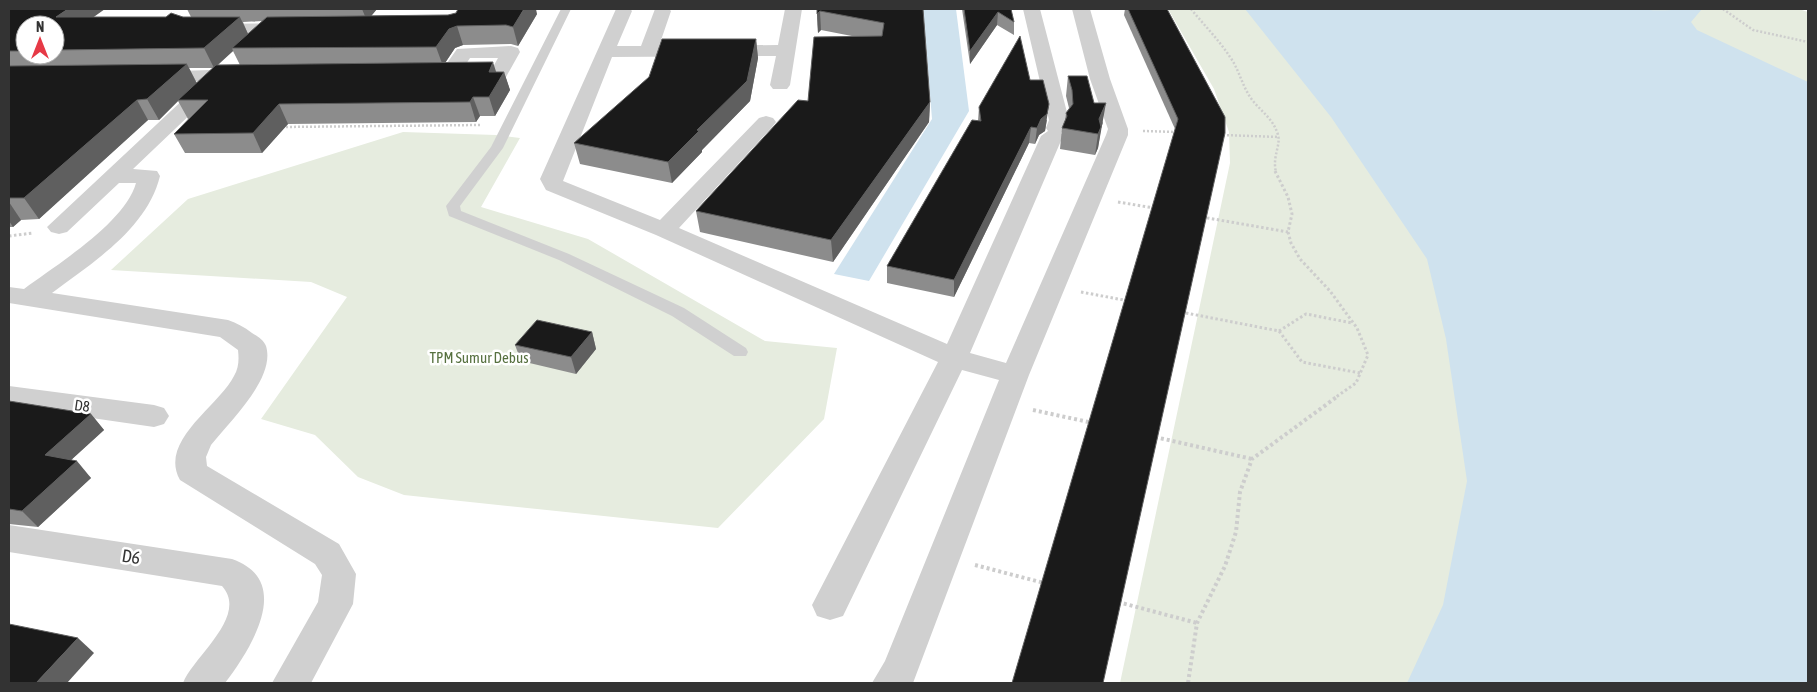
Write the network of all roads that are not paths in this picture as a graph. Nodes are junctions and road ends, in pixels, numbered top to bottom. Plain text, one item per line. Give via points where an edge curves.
1 (566, 9) edge
2 (794, 9) edge
3 (1032, 9) edge
4 (1081, 9) edge
5 (624, 11) dead end
6 (662, 11) dead end
7 (309, 28) edge
8 (193, 29) edge
9 (270, 29) junction
10 (785, 50) junction
11 (607, 52) junction
12 (648, 52) junction
13 (431, 74) edge
14 (450, 74) edge
15 (258, 75) edge
16 (134, 76) edge
17 (220, 76) junction
18 (1074, 79) junction
19 (780, 85) dead end
20 (766, 122) dead end
21 (113, 176) junction
22 (59, 227) dead end
23 (664, 230) junction
24 (19, 296) edge
25 (740, 352) dead end
26 (954, 358) junction
27 (1015, 375) junction
28 (9, 396) edge
29 (154, 416) dead end
30 (9, 538) edge
31 (830, 605) dead end
32 (202, 683) edge
33 (291, 683) edge
34 (891, 683) edge

1 - 25 lane via 497,148 453,206 454,213 582,265 678,312
2 - 10 street
3 - 18 street
4 - 18 street
5 - 11 street
6 - 12 street
7 - 9 street
8 - 9 street
9 - 17 street
10 - 12 street
10 - 19 street
11 - 12 street
11 - 23 street via 551,179 563,190
13 - 14 street
15 - 17 street
16 - 17 street
17 - 21 street
18 - 26 street via 1054,132
18 - 27 street via 1118,130
20 - 23 street
21 - 22 street
21 - 24 street via 149,176 143,196 98,244
23 - 26 street
24 - 33 street via 228,329 252,346 253,364 247,381 198,440 191,457 192,472 327,554 339,574 335,604
26 - 27 street
26 - 31 street
27 - 34 street via 900,671
28 - 29 street, D8
30 - 32 street, D6 via 232,574 246,590 247,615

